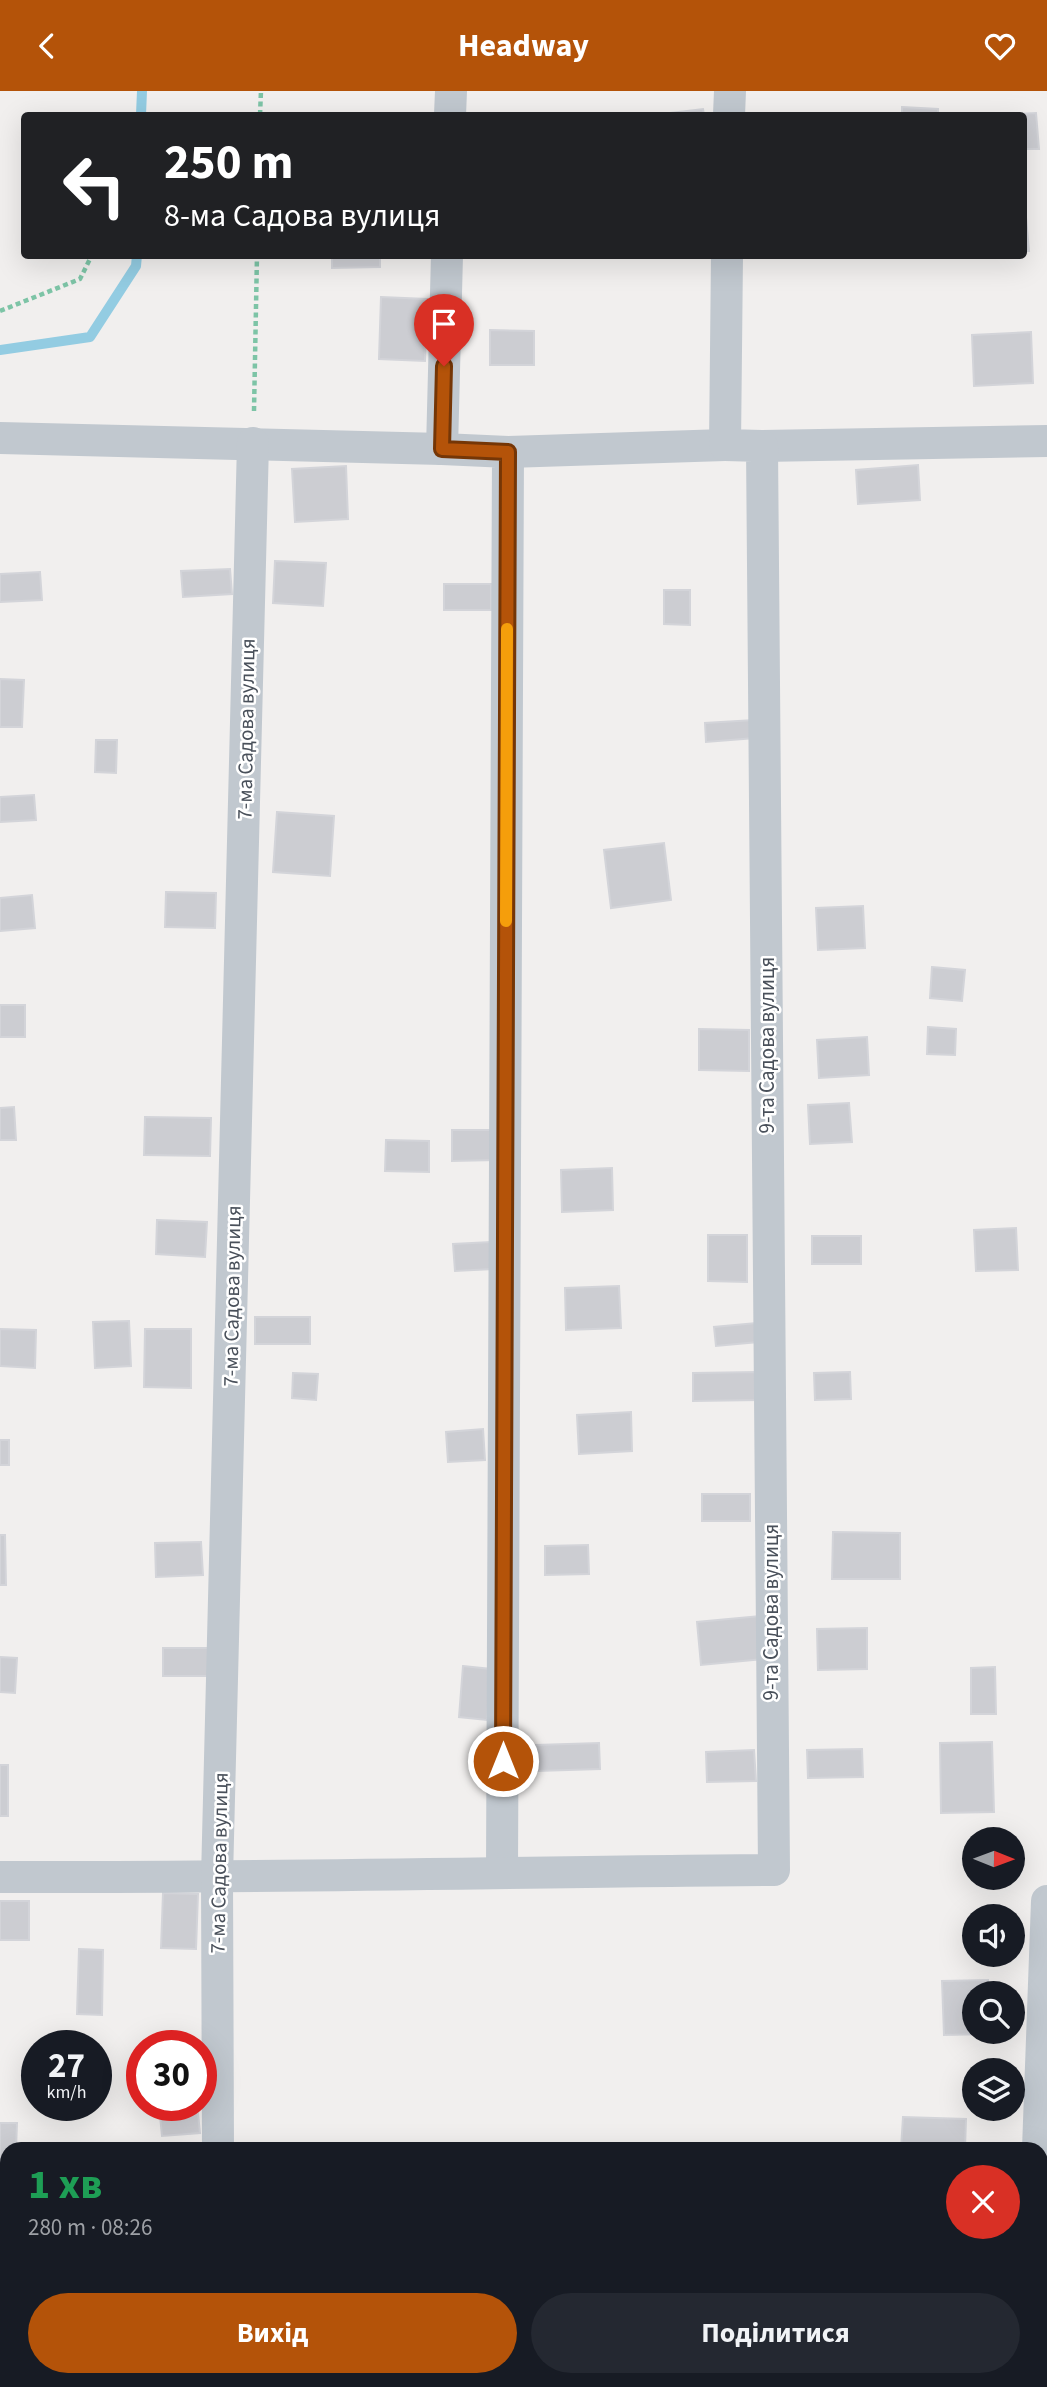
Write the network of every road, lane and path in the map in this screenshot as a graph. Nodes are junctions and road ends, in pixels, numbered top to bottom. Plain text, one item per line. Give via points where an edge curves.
1 (261, 91) edge
2 (451, 91) edge
3 (730, 91) edge
4 (260, 112) edge
5 (450, 112) edge
6 (730, 112) edge
7 (90, 259) edge
8 (257, 259) edge
9 (447, 259) edge
10 (727, 259) edge
11 (0, 311) edge
12 (0, 438) edge
13 (1047, 441) edge
14 (253, 443) junction
15 (724, 445) junction
16 (762, 446) junction
17 (442, 449) junction
18 (508, 452) junction
19 (502, 1872) junction
20 (0, 1877) edge
21 (217, 1878) junction
22 (1047, 1901) edge
23 (218, 2142) edge
24 (1038, 2142) edge

1 - 4 path
2 - 5 street
3 - 6 street
7 - 11 path via 80,279
8 - 14 path
9 - 17 street
10 - 15 street
12 - 14 street
13 - 16 street
14 - 17 street
14 - 21 street, 7-ма Садова вулиця
15 - 16 street
15 - 18 street
16 - 19 street, 9-та Садова вулиця via 774,1870
17 - 18 street
18 - 19 street
19 - 21 street
20 - 21 street
21 - 23 street, 7-ма Садова вулиця
22 - 24 street

